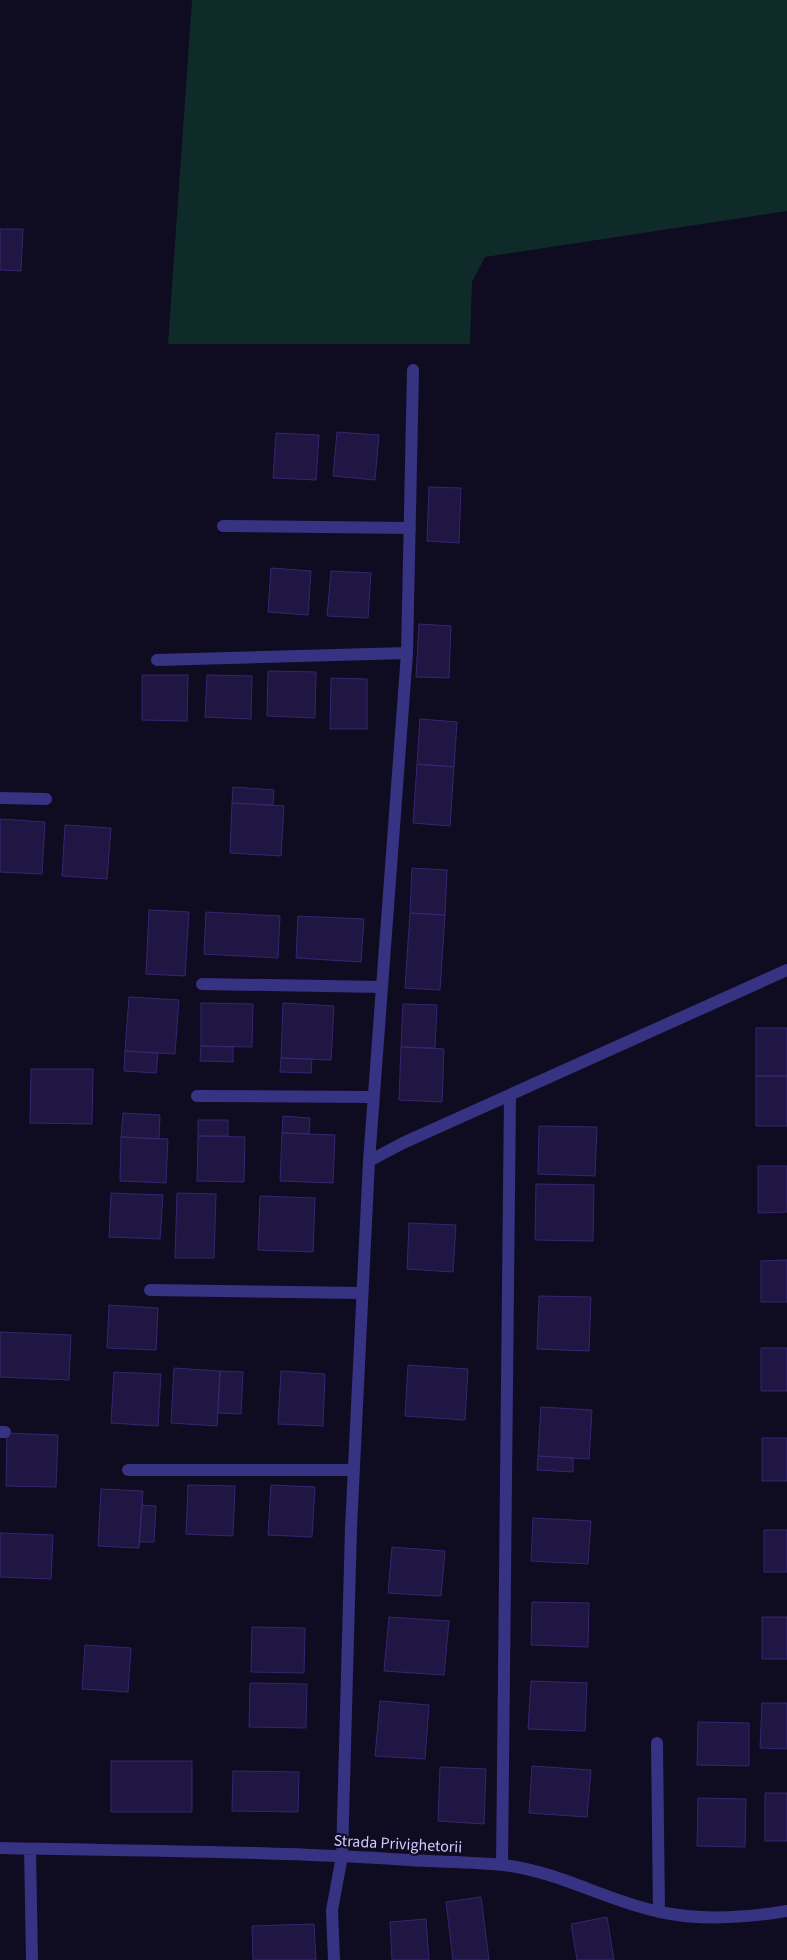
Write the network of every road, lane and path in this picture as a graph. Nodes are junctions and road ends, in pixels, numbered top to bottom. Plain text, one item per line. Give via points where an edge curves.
1 (413, 370) dead end
2 (223, 526) dead end
3 (410, 528) junction
4 (407, 653) junction
5 (157, 660) dead end
6 (0, 798) edge
7 (46, 799) dead end
8 (787, 970) edge
9 (202, 984) dead end
10 (382, 987) junction
11 (510, 1095) junction
12 (197, 1096) dead end
13 (373, 1097) junction
14 (369, 1161) junction
15 (150, 1290) dead end
16 (362, 1293) junction
17 (128, 1470) dead end
18 (354, 1470) junction
19 (657, 1743) dead end
20 (0, 1848) edge
21 (30, 1849) junction
22 (342, 1856) junction
23 (502, 1865) junction
24 (787, 1911) edge
25 (659, 1912) junction
26 (32, 1960) edge
27 (334, 1960) edge

1 - 3 street
2 - 3 street
3 - 4 street
4 - 5 street
4 - 10 street
6 - 7 street
8 - 11 street
9 - 10 street
10 - 13 street
11 - 14 street
11 - 23 street
12 - 13 street
13 - 14 street
14 - 16 street
15 - 16 street
16 - 18 street
17 - 18 street
18 - 22 street
19 - 25 street
20 - 21 street, Strada Privighetorii
21 - 22 street, Strada Privighetorii
21 - 26 street
22 - 23 street, Strada Privighetorii
22 - 27 street via 332,1910
23 - 25 street, Strada Privighetorii via 557,1876
24 - 25 street, Strada Privighetorii via 747,1917 699,1917

